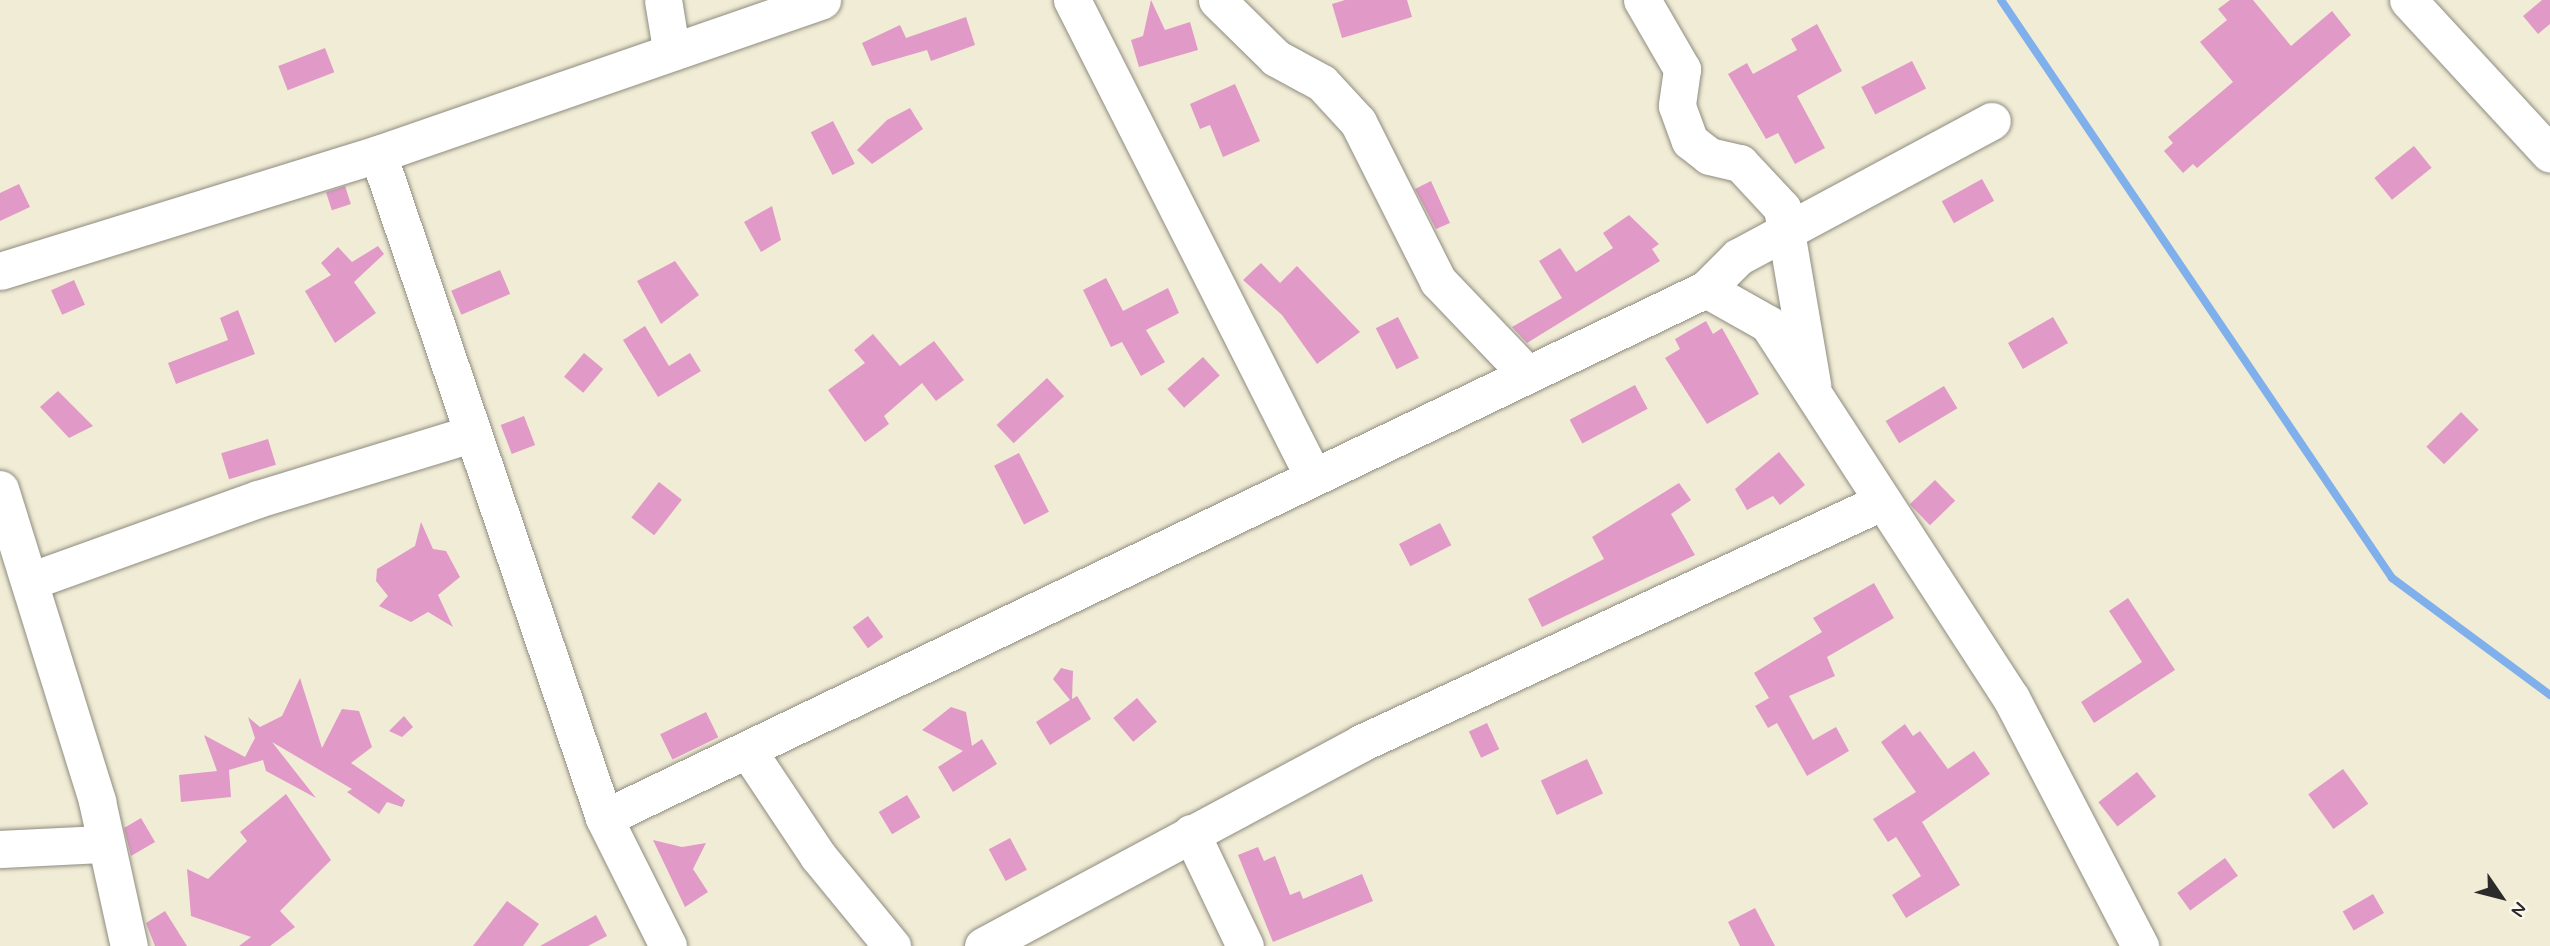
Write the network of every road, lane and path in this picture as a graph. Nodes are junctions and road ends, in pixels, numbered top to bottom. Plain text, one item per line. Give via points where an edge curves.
1 (663, 0) edge
2 (822, 0) edge
3 (1072, 0) edge
4 (1217, 0) edge
5 (1642, 0) edge
6 (2408, 0) edge
7 (671, 49) junction
8 (1992, 121) dead end
9 (378, 154) junction
10 (2550, 154) edge
11 (1783, 233) junction
12 (0, 271) edge
13 (1706, 289) junction
14 (1527, 374) junction
15 (1815, 400) junction
16 (470, 434) junction
17 (1313, 476) junction
18 (0, 489) edge
19 (1880, 503) junction
20 (33, 580) junction
21 (748, 751) junction
22 (604, 818) junction
23 (1191, 833) junction
24 (103, 844) junction
25 (0, 849) edge
26 (129, 946) edge
27 (668, 946) edge
28 (892, 946) edge
29 (984, 946) edge
30 (1245, 946) edge
31 (2140, 946) edge

1 - 7 street
2 - 7 street
3 - 17 street
4 - 14 street via 1276,58 1322,83 1358,122 1438,281
5 - 11 street via 1682,69 1677,106 1690,141 1709,156 1740,163 1763,182 1782,208
6 - 10 street
7 - 9 street
8 - 11 street
9 - 12 street
9 - 16 street
11 - 13 street via 1738,257
11 - 15 street
13 - 14 street
13 - 15 street via 1768,324
14 - 17 street
15 - 19 street
16 - 20 street via 258,499
16 - 22 street
17 - 21 street
18 - 20 street
19 - 23 street via 1361,743
19 - 31 street via 2011,698
20 - 24 street via 97,800
21 - 22 street
21 - 28 street via 817,856
22 - 27 street
23 - 29 street
23 - 30 street
24 - 25 street
24 - 26 street

